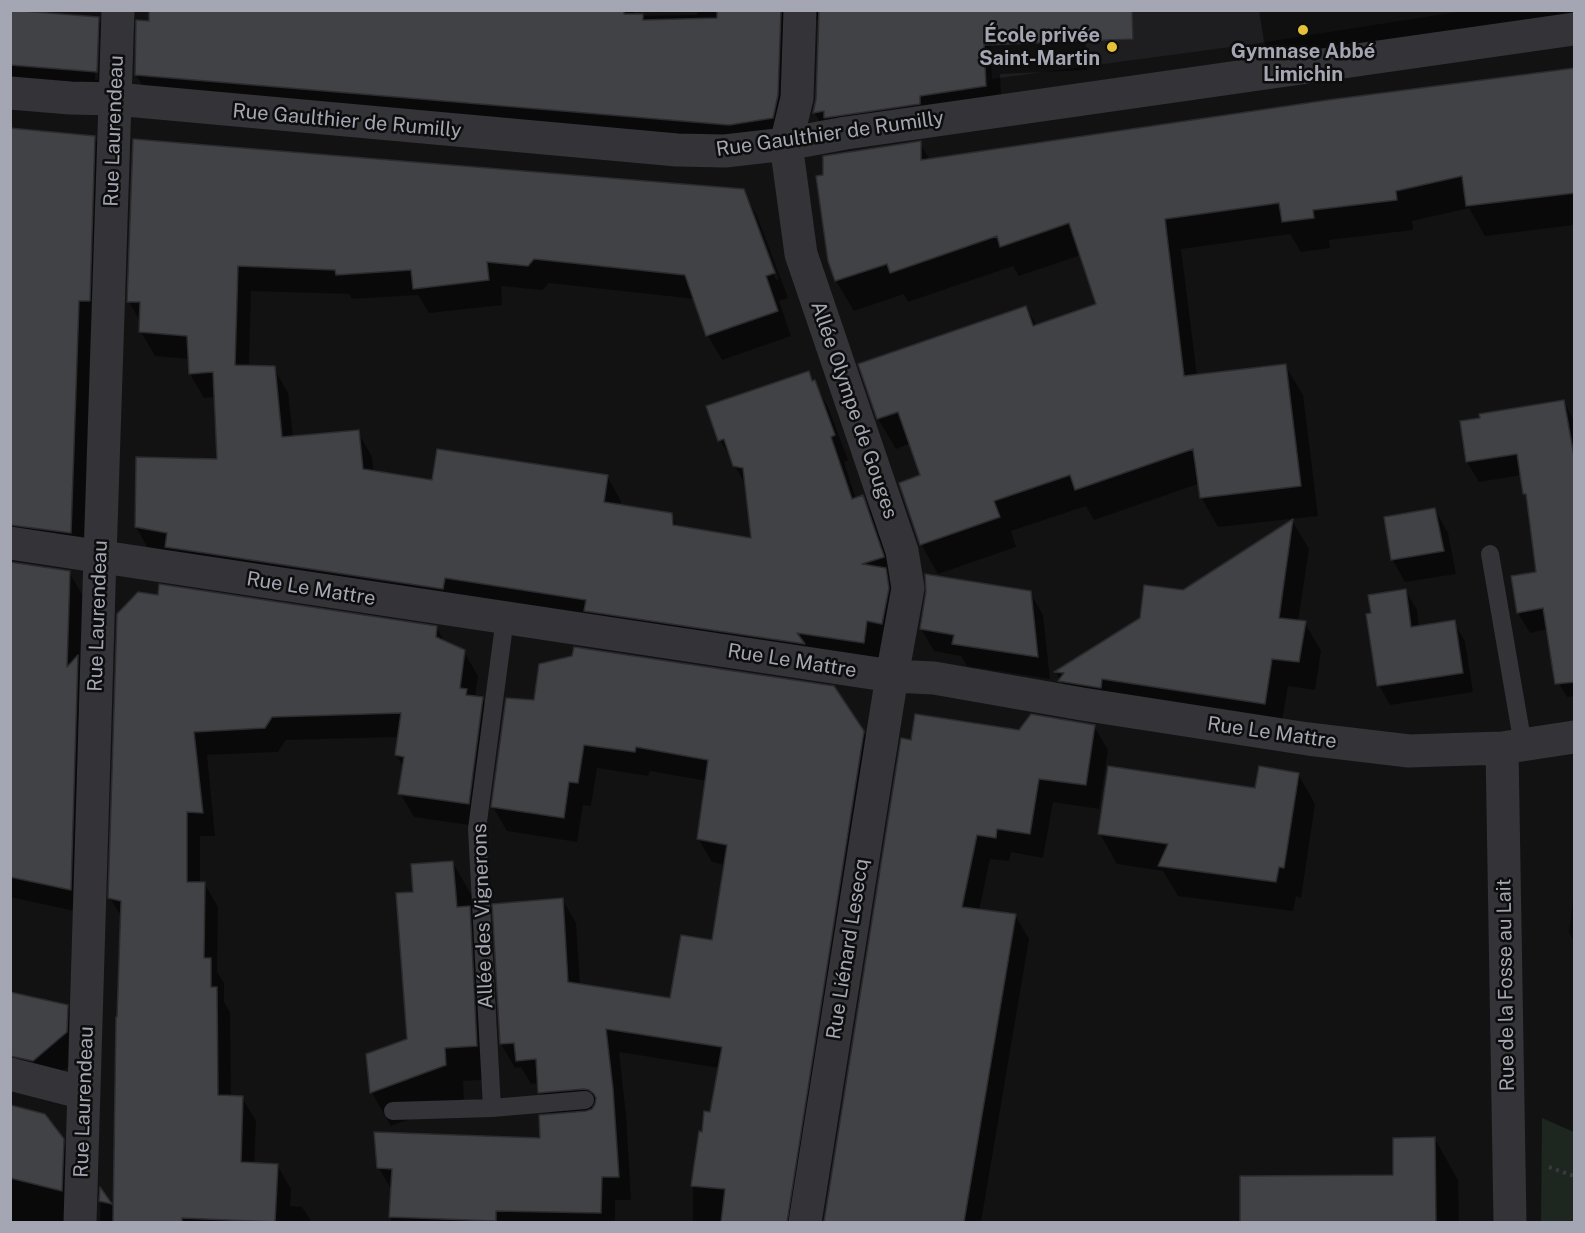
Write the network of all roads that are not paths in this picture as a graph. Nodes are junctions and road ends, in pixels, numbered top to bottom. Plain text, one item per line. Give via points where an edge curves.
1 (118, 10) edge
2 (800, 10) edge
3 (1575, 29) edge
4 (10, 93) edge
5 (116, 99) junction
6 (786, 144) junction
7 (10, 543) edge
8 (1490, 554) dead end
9 (100, 557) junction
10 (505, 618) junction
11 (892, 676) junction
12 (1575, 737) edge
13 (1513, 746) junction
14 (10, 1074) edge
15 (84, 1093) junction
16 (585, 1100) dead end
17 (492, 1108) junction
18 (393, 1112) dead end
19 (80, 1222) edge
20 (805, 1222) edge
21 (1510, 1222) edge

1 - 5 street, Rue Laurendeau
2 - 6 street via 797,98
3 - 6 street, Rue Gaulthier de Rumilly
4 - 5 street, Rue Gaulthier de Rumilly
5 - 6 street, Rue Gaulthier de Rumilly via 677,150 725,152
5 - 9 street, Rue Laurendeau
6 - 11 street, Allée Olympe de Gouges via 801,254 902,551 908,588
7 - 9 street, Rue Le Mattre
8 - 13 lane
9 - 10 street, Rue Le Mattre
9 - 15 street, Rue Laurendeau
10 - 11 street, Rue Le Mattre
10 - 17 lane, Allée des Vignerons via 477,829
11 - 13 street, Rue Le Mattre via 934,678 1387,749
11 - 20 street, Rue Liénard Lesecq
12 - 13 street, Rue Le Mattre
13 - 21 street, Rue de la Fosse au Lait
14 - 15 street
15 - 19 street, Rue Laurendeau
16 - 17 lane
17 - 18 lane

